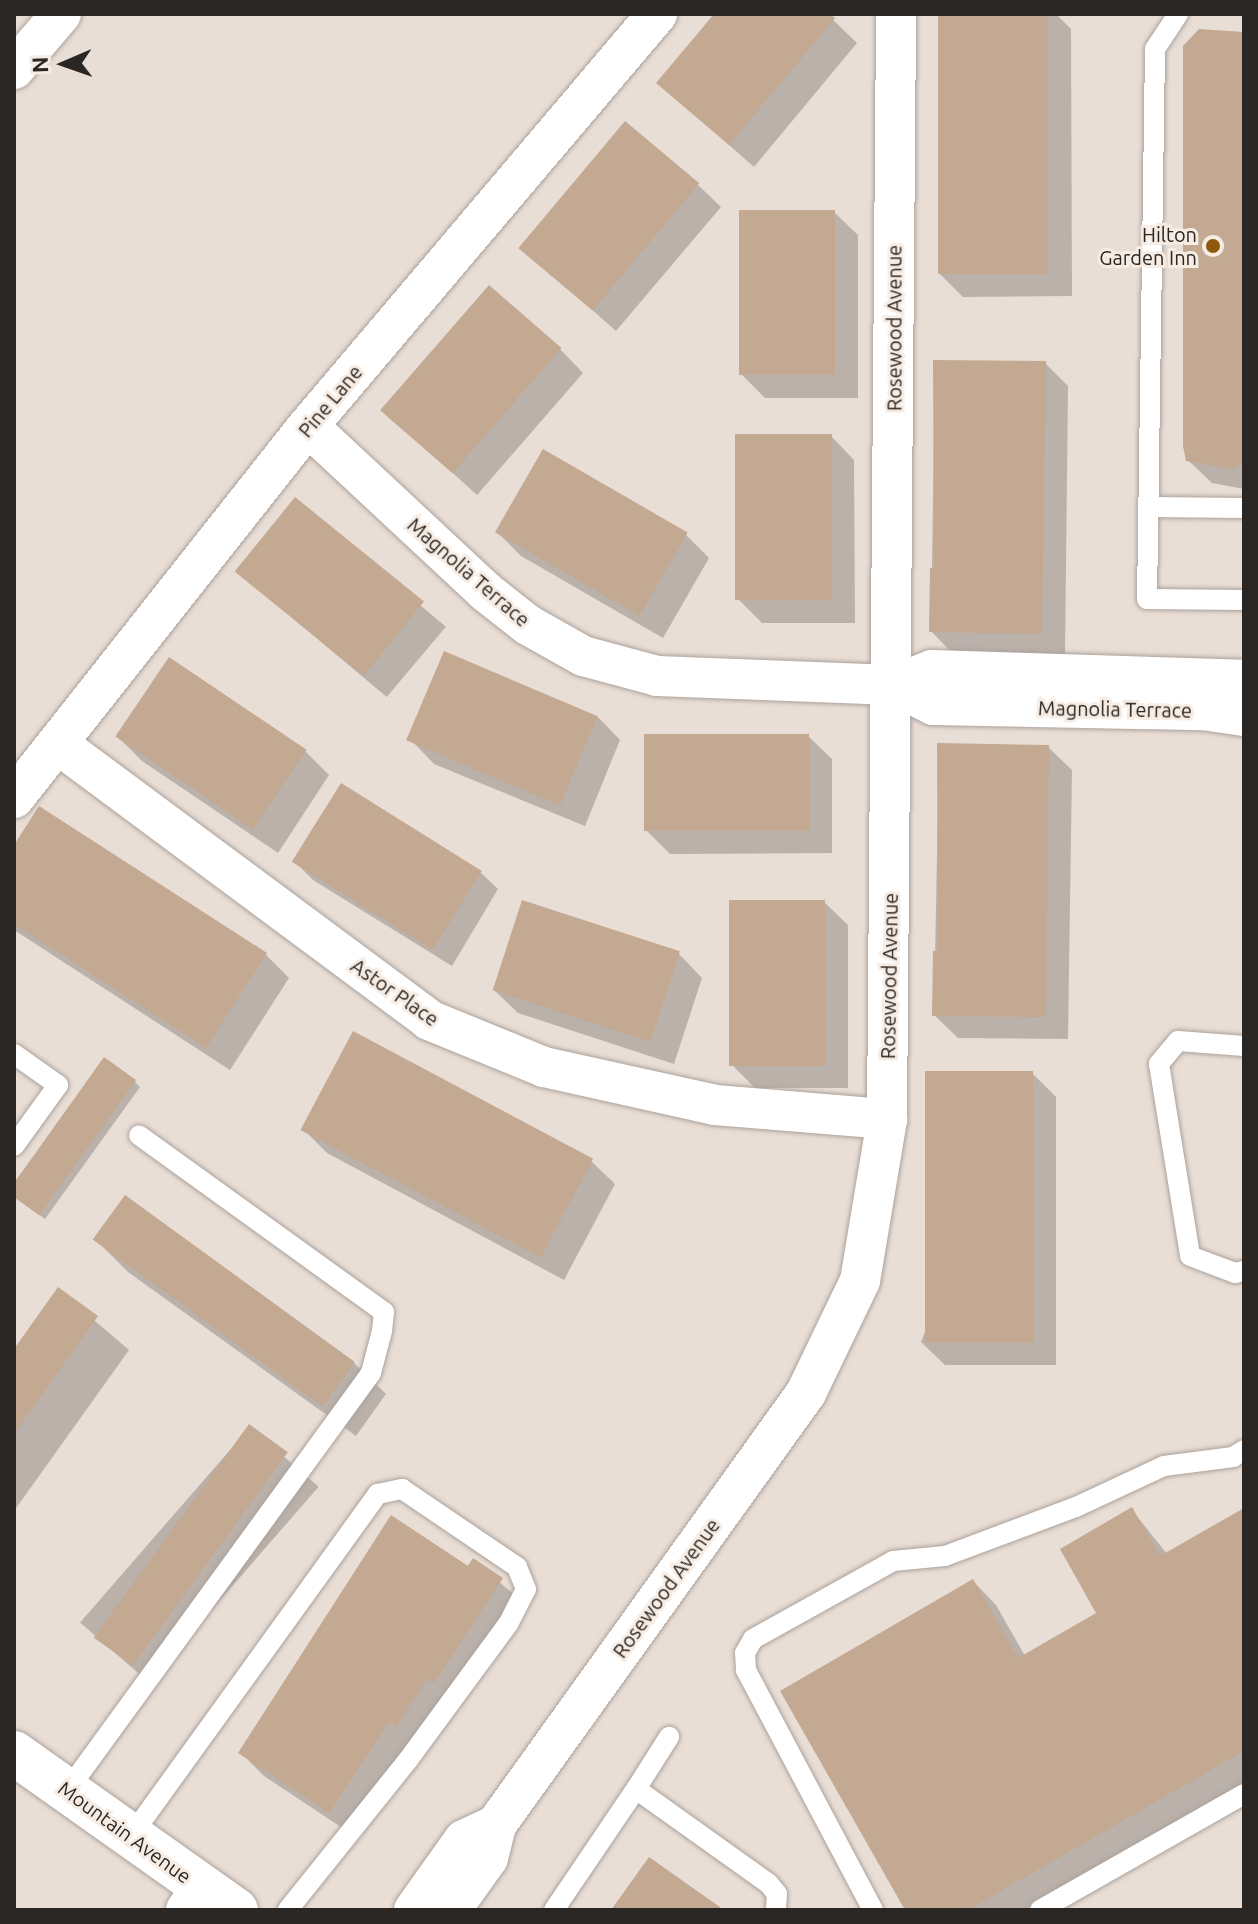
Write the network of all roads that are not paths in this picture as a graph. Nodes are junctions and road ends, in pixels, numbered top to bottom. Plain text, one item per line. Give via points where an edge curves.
1 (61, 14) edge
2 (657, 14) edge
3 (896, 14) edge
4 (1178, 14) edge
5 (14, 69) edge
6 (308, 426) junction
7 (1149, 507) junction
8 (1244, 508) edge
9 (1244, 600) edge
10 (1244, 680) edge
11 (894, 685) junction
12 (1244, 716) edge
13 (58, 744) junction
14 (14, 798) edge
15 (1244, 1046) edge
16 (14, 1054) edge
17 (887, 1119) junction
18 (139, 1135) dead end
19 (14, 1146) edge
20 (1244, 1271) edge
21 (1244, 1450) edge
22 (669, 1737) dead end
23 (14, 1753) edge
24 (636, 1789) junction
25 (67, 1791) junction
26 (1244, 1794) edge
27 (496, 1825) junction
28 (131, 1836) junction
29 (208, 1902) edge
30 (288, 1910) edge
31 (414, 1910) edge
32 (451, 1910) edge
33 (554, 1910) edge
34 (776, 1910) edge
35 (873, 1910) edge
36 (1040, 1910) edge

1 - 5 street
2 - 6 street, Pine Lane
3 - 11 street, Rosewood Avenue
4 - 7 lane via 1155,49
6 - 11 street, Magnolia Terrace via 486,592 528,625 583,656 657,676
6 - 13 street, Pine Lane
7 - 8 lane
7 - 9 lane via 1147,599
10 - 11 street, Magnolia Terrace via 932,670
11 - 12 street, Magnolia Terrace via 933,705 1203,710
11 - 17 street, Rosewood Avenue
13 - 14 street, Pine Lane
13 - 17 street, Astor Place via 429,1020 544,1067 715,1105
15 - 20 lane via 1178,1041 1159,1064 1190,1256 1235,1273
16 - 19 lane via 58,1085
17 - 27 street, Rosewood Avenue via 860,1281 806,1393
18 - 25 lane via 384,1312 382,1331 371,1373
21 - 35 lane via 1233,1457 1164,1466 1076,1507 945,1556 893,1561 753,1639 745,1653 746,1670
22 - 24 lane
23 - 25 street, Mountain Avenue
24 - 33 lane
24 - 34 lane via 769,1884 777,1894
25 - 28 street, Mountain Avenue
26 - 36 lane
27 - 31 street, Rosewood Avenue via 464,1840
27 - 32 street, Rosewood Avenue via 488,1858
28 - 29 street, Mountain Avenue
28 - 30 lane via 378,1494 402,1489 517,1567 526,1589 508,1624 408,1760

